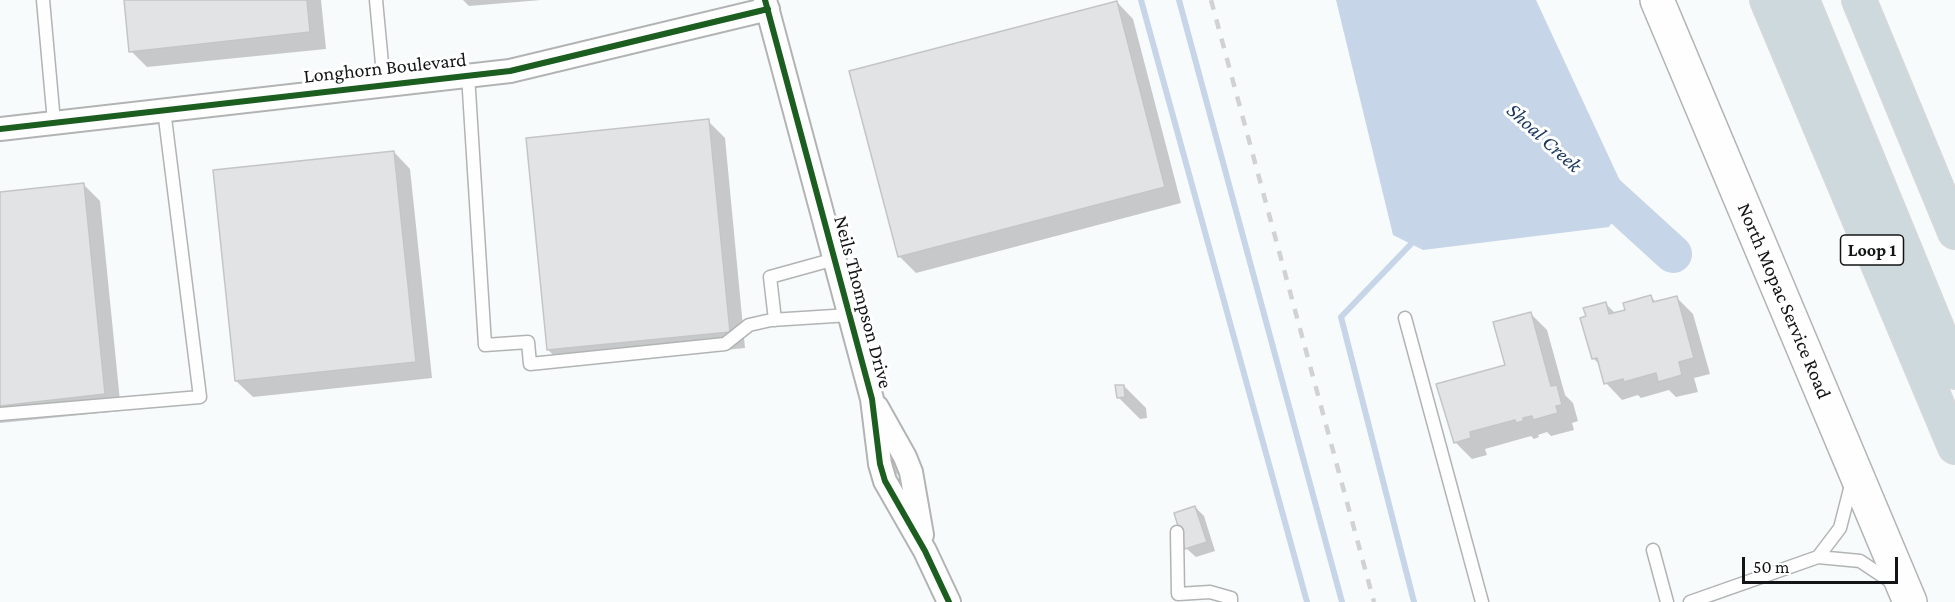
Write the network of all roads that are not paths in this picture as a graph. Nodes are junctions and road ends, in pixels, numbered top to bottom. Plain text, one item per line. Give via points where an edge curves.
1 (44, 0) edge
2 (376, 0) edge
3 (1657, 0) edge
4 (1767, 0) edge
5 (1802, 0) edge
6 (1859, 0) edge
7 (1883, 0) edge
8 (766, 4) edge
9 (468, 75) junction
10 (384, 85) junction
11 (164, 110) junction
12 (54, 122) junction
13 (0, 129) edge
14 (1955, 176) edge
15 (1955, 232) edge
16 (835, 259) junction
17 (850, 315) junction
18 (1405, 318) dead end
19 (775, 320) junction
20 (1955, 372) edge
21 (0, 414) edge
22 (1955, 447) edge
23 (1855, 468) junction
24 (1177, 532) dead end
25 (1653, 550) dead end
26 (1818, 557) junction
27 (1907, 597) edge
28 (1178, 598) edge
29 (949, 602) edge
30 (1231, 602) edge
31 (1482, 602) edge
32 (1666, 602) edge
33 (1690, 602) edge

1 - 12 lane
2 - 10 lane
3 - 23 main road, North Mopac Service Road
4 - 22 highway, Loop 1
5 - 20 highway
6 - 15 highway
7 - 14 highway
8 - 9 street, Longhorn Boulevard via 510,70
8 - 16 street, Neils Thompson Drive
9 - 10 street, Longhorn Boulevard
9 - 19 lane via 485,345 528,342 530,364 725,344 749,325
10 - 11 street, Longhorn Boulevard
11 - 12 street, Longhorn Boulevard
11 - 21 lane via 200,397
12 - 13 street, Longhorn Boulevard
16 - 17 street, Neils Thompson Drive
16 - 19 lane via 770,277
17 - 19 lane
17 - 29 street, Neils Thompson Drive via 872,399 911,472 925,551
18 - 31 lane
23 - 26 lane via 1840,528
23 - 27 main road, North Mopac Service Road
24 - 28 lane
25 - 32 lane
26 - 27 lane via 1860,561
26 - 33 lane
28 - 30 lane via 1210,592 1231,598

